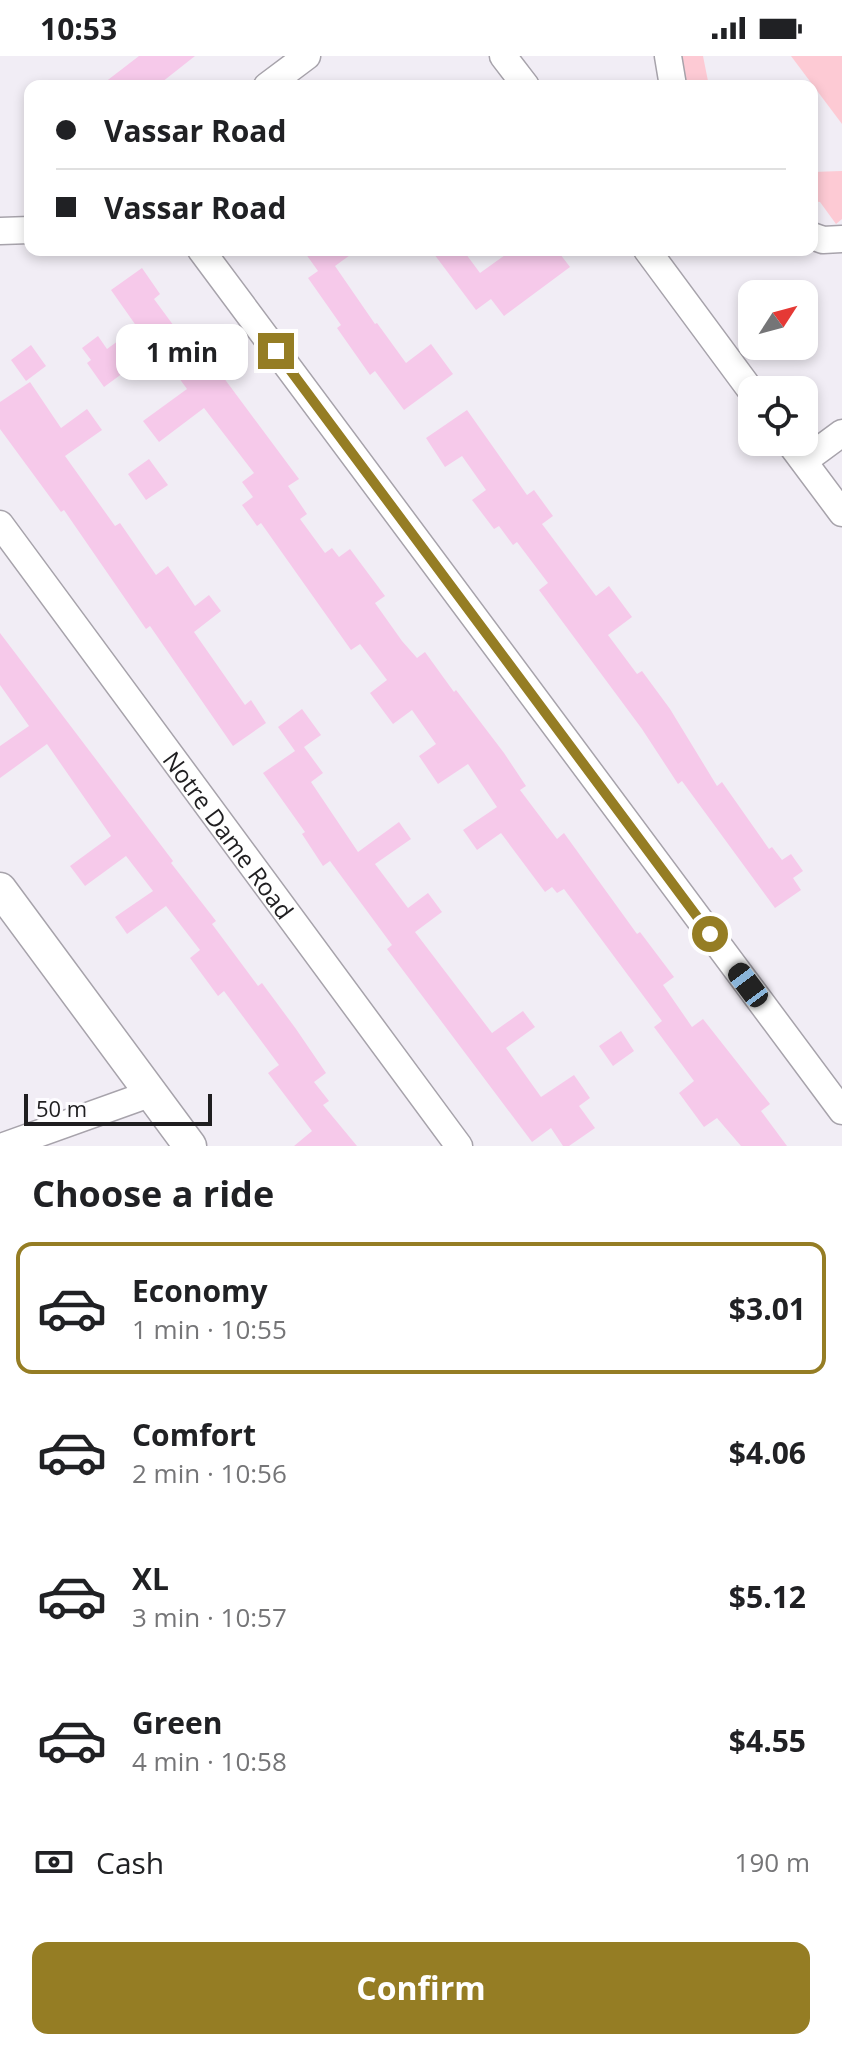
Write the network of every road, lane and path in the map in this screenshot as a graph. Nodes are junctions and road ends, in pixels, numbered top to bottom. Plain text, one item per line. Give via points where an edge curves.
1 (307, 56) edge
2 (503, 56) edge
3 (668, 56) edge
4 (275, 80) edge
5 (521, 80) edge
6 (672, 80) edge
7 (24, 230) edge
8 (0, 231) edge
9 (818, 238) edge
10 (842, 239) edge
11 (205, 256) edge
12 (651, 256) edge
13 (740, 376) edge
14 (842, 433) edge
15 (818, 443) edge
16 (799, 456) edge
17 (842, 513) edge
18 (0, 524) edge
19 (0, 889) edge
20 (152, 1093) junction
21 (842, 1111) edge
22 (4, 1146) edge
23 (190, 1146) edge
24 (459, 1146) edge

1 - 4 street
2 - 5 street
3 - 6 street
7 - 8 street
9 - 10 street
11 - 21 street
12 - 13 street
14 - 15 street
16 - 17 street
18 - 24 street, Notre Dame Road
19 - 20 main road
20 - 22 street
20 - 23 main road

